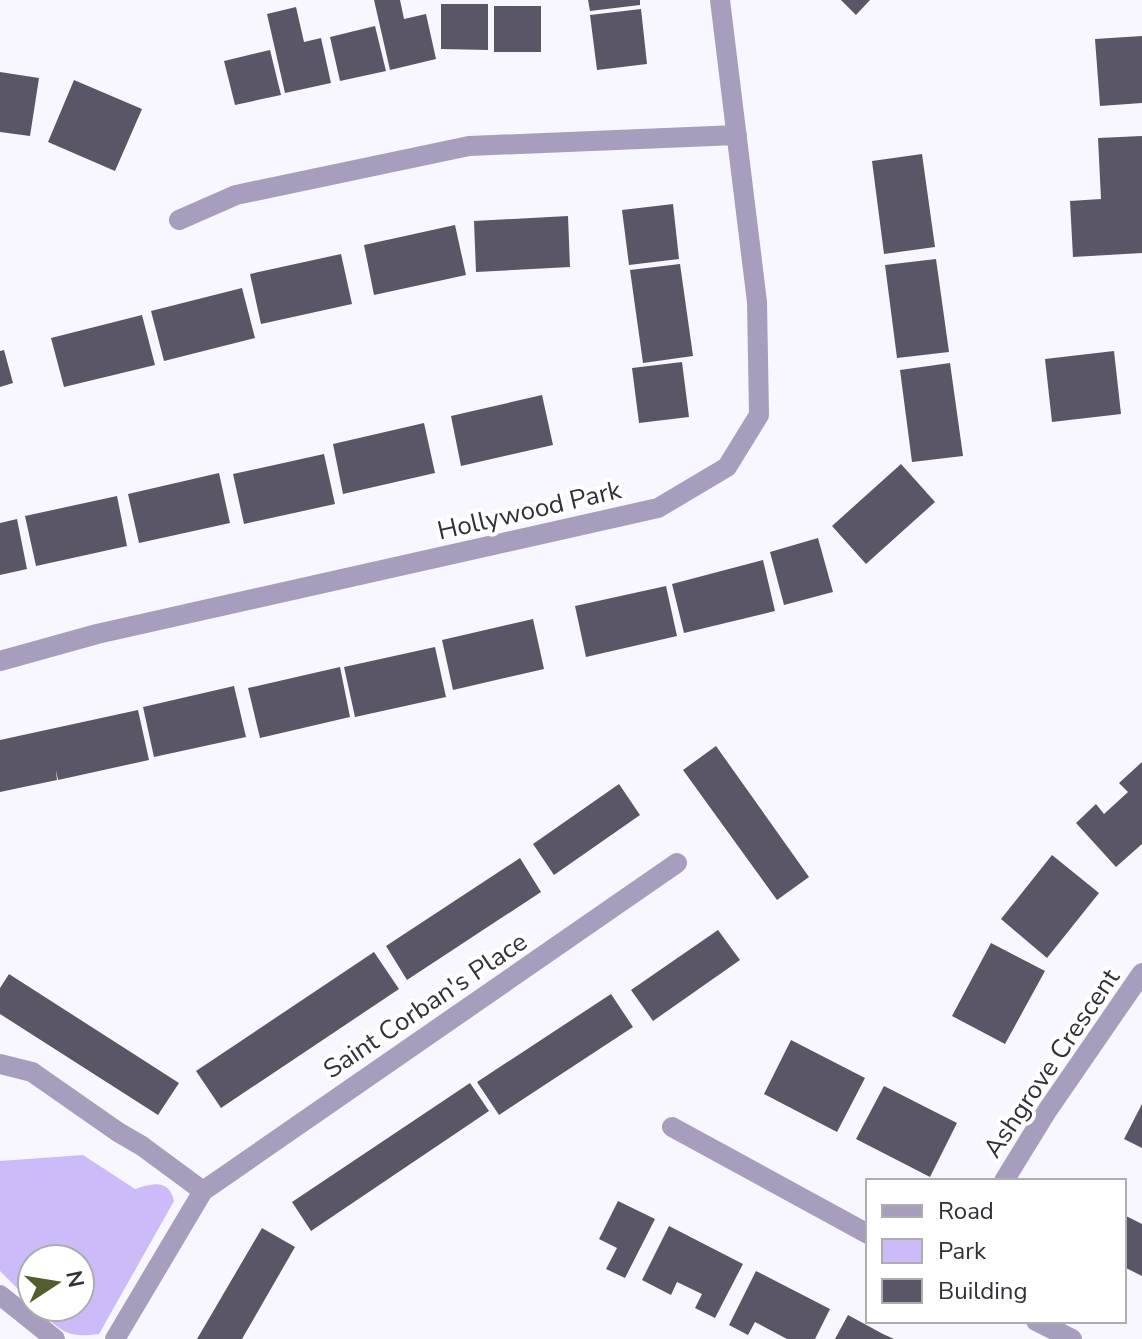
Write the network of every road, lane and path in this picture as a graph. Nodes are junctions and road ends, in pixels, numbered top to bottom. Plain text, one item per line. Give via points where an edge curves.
1 (720, 0) edge
2 (737, 135) junction
3 (179, 220) dead end
4 (0, 661) edge
5 (677, 863) dead end
6 (1142, 973) edge
7 (0, 1064) edge
8 (672, 1127) dead end
9 (1005, 1179) edge
10 (203, 1191) junction
11 (866, 1233) edge
12 (0, 1295) edge
13 (1040, 1323) edge
14 (55, 1339) edge
15 (115, 1339) edge
16 (1072, 1339) edge

1 - 2 street, Hollywood Park
2 - 3 street via 469,146 236,195
2 - 4 street, Hollywood Park via 757,302 759,415 727,467 658,508 97,634
5 - 10 street, Saint Corban's Place
6 - 9 street, Ashgrove Crescent
7 - 10 street via 32,1072
8 - 11 street
10 - 15 street, Saint Corban's Place
12 - 14 street
13 - 16 street

